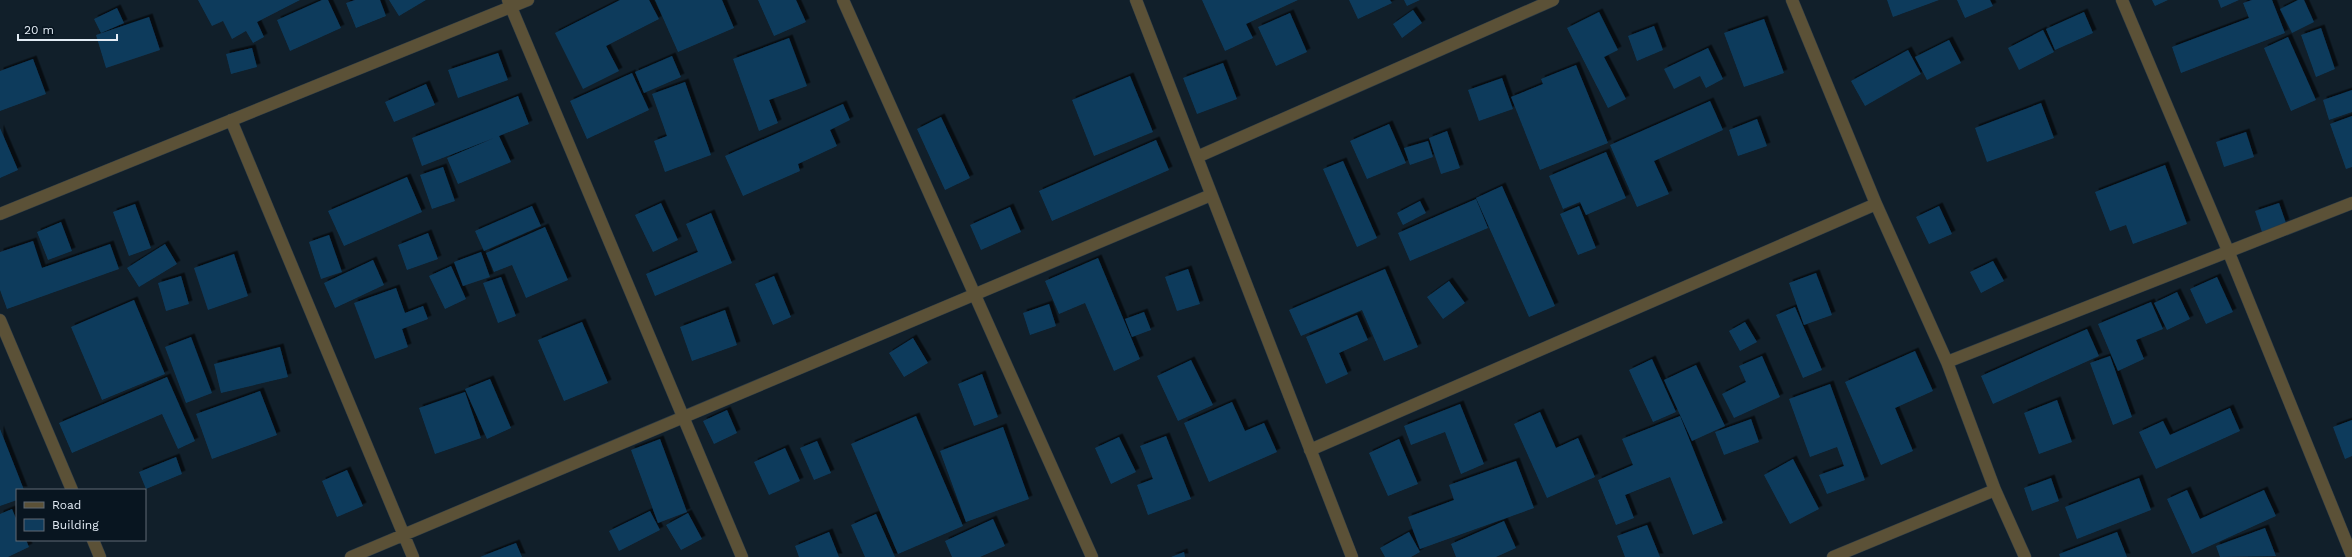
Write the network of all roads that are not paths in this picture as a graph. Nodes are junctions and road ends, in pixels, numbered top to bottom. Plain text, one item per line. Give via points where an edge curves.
1 (528, 0) edge
2 (843, 0) edge
3 (1136, 0) edge
4 (1553, 0) edge
5 (1792, 0) edge
6 (2122, 0) edge
7 (509, 4) edge
8 (231, 120) junction
9 (1196, 157) junction
10 (1211, 195) junction
11 (2352, 203) edge
12 (1876, 204) junction
13 (0, 214) edge
14 (2230, 253) junction
15 (975, 295) junction
16 (0, 320) edge
17 (1947, 362) junction
18 (684, 417) junction
19 (1310, 450) junction
20 (72, 489) edge
21 (1995, 490) junction
22 (404, 535) junction
23 (93, 541) edge
24 (2352, 556) edge
25 (100, 557) edge
26 (351, 557) edge
27 (413, 557) edge
28 (742, 557) edge
29 (1092, 557) edge
30 (1352, 557) edge
31 (1833, 557) edge
32 (2025, 557) edge

1 - 7 street
2 - 15 street
3 - 9 street
4 - 9 street
5 - 12 street
6 - 14 street
7 - 8 street
7 - 18 street
8 - 13 street
8 - 22 street
9 - 10 street
10 - 15 street
10 - 19 street
11 - 14 street
12 - 17 street
12 - 19 street
14 - 17 street
14 - 24 street
15 - 18 street
15 - 29 street
16 - 20 street
17 - 21 street
18 - 22 street
18 - 28 street
19 - 30 street
21 - 31 street
21 - 32 street
22 - 26 street
22 - 27 street
23 - 25 street

